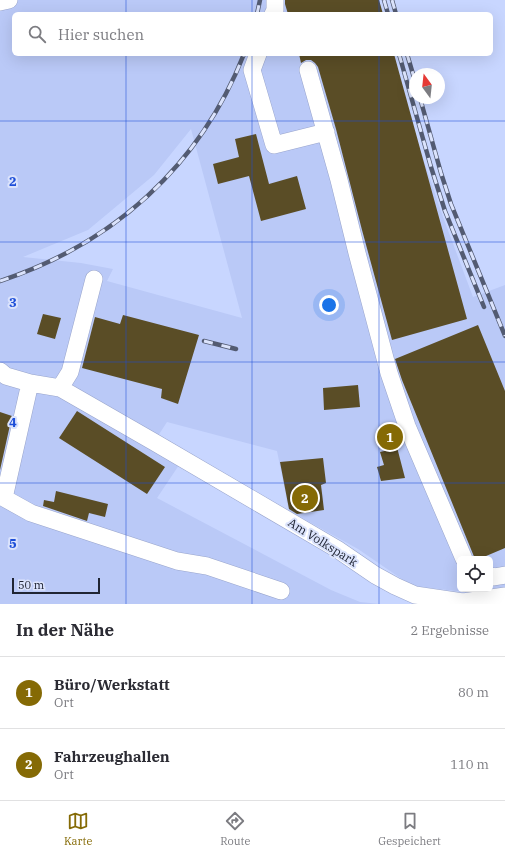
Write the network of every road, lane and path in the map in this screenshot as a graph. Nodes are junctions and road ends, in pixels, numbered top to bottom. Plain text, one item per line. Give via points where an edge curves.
1 (9, 0) edge
2 (275, 0) edge
3 (0, 2) edge
4 (274, 12) edge
5 (257, 56) edge
6 (308, 70) dead end
7 (326, 132) junction
8 (94, 279) dead end
9 (0, 371) edge
10 (30, 383) junction
11 (60, 388) junction
12 (463, 556) edge
13 (505, 575) edge
14 (493, 577) edge
15 (281, 591) dead end
16 (505, 596) edge

1 - 3 lane
2 - 4 lane
5 - 7 lane via 252,70 274,146
6 - 7 lane
7 - 12 lane via 389,373 407,426
8 - 11 lane via 70,372
9 - 10 lane via 6,376
10 - 11 lane
10 - 15 lane via 4,498 31,513 170,559 208,566
11 - 16 lane, Am Volkspark via 259,499 395,586 415,594 462,602
13 - 14 lane

